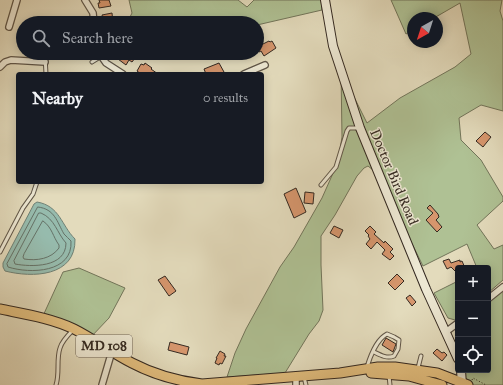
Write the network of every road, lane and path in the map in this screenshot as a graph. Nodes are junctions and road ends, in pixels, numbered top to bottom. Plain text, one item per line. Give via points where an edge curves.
1 (17, 0) edge
2 (86, 0) edge
3 (325, 0) edge
4 (93, 16) edge
5 (9, 27) dead end
6 (94, 60) edge
7 (104, 60) edge
8 (45, 62) joint
9 (92, 62) dead end
10 (265, 65) dead end
11 (0, 66) edge
12 (46, 72) edge
13 (120, 72) edge
14 (249, 72) edge
15 (360, 128) junction
16 (36, 184) edge
17 (320, 185) dead end
18 (0, 252) edge
19 (503, 287) edge
20 (491, 297) edge
21 (0, 308) edge
22 (455, 325) edge
23 (73, 329) junction
24 (447, 331) junction
25 (112, 351) junction
26 (455, 351) edge
27 (374, 352) junction
28 (421, 356) dead end
29 (367, 369) junction
30 (340, 373) junction
31 (389, 374) junction
32 (417, 374) junction
33 (300, 381) edge
34 (466, 382) edge
35 (208, 384) edge
36 (56, 385) edge
37 (102, 385) edge
38 (390, 385) edge
39 (442, 385) edge
40 (486, 385) edge

1 - 5 street
2 - 4 street
3 - 15 main road, Doctor Bird Road via 333,46
6 - 9 lane
7 - 13 street
8 - 11 street via 12,60
8 - 12 lane
10 - 14 street
15 - 17 lane via 350,128 347,131 336,167
15 - 24 main road, Doctor Bird Road via 426,289
16 - 18 lane
19 - 20 street
21 - 23 main road, MD 108 via 42,318
22 - 24 street
23 - 25 main road, MD 108
23 - 36 lane via 60,346
24 - 26 main road, Doctor Bird Road
25 - 35 main road, MD 108 via 156,374 187,382
25 - 37 street
27 - 27 lane via 382,336 387,334 399,340 398,349 390,358
27 - 29 lane
28 - 32 lane
29 - 30 main road, MD 108
29 - 32 main road, MD 108 via 395,367
30 - 31 main road, MD 108
30 - 33 main road, MD 108
31 - 32 main road, MD 108
31 - 38 lane
32 - 34 main road, MD 108 via 437,373
32 - 39 main road, MD 108
33 - 35 main road, MD 108
34 - 40 path

